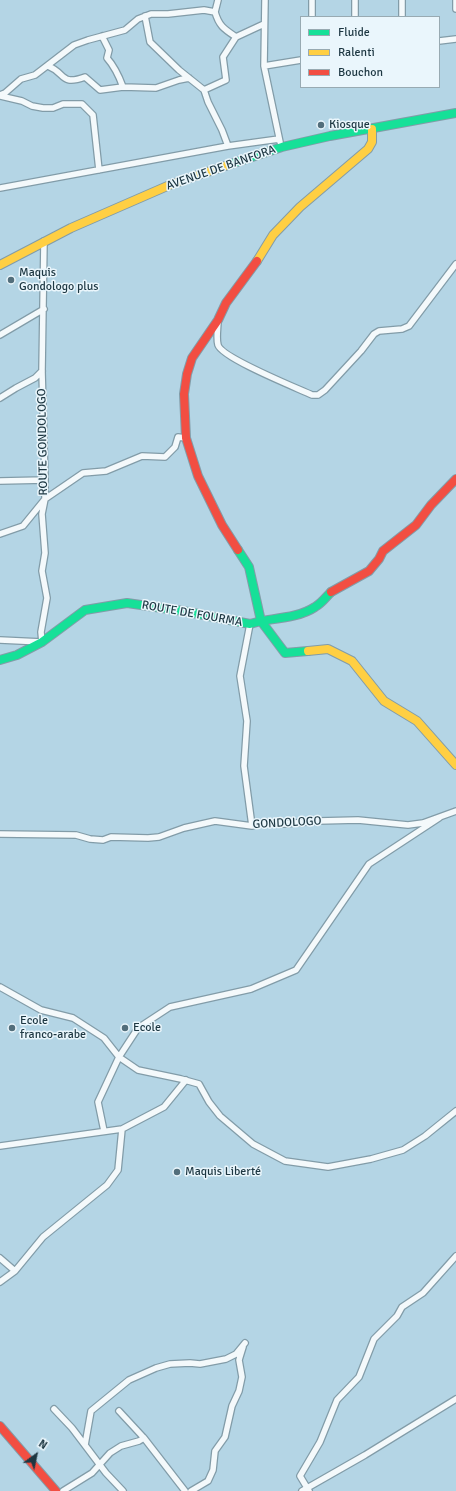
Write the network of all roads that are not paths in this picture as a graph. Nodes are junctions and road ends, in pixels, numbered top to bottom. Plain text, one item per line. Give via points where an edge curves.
1 (218, 0) edge
2 (265, 0) edge
3 (312, 0) edge
4 (355, 0) edge
5 (402, 0) edge
6 (456, 0) edge
7 (456, 9) edge
8 (215, 12) junction
9 (145, 16) junction
10 (312, 16) edge
11 (355, 16) edge
12 (402, 16) edge
13 (264, 24) junction
14 (102, 36) junction
15 (236, 36) junction
16 (456, 39) edge
17 (440, 41) edge
18 (300, 60) edge
19 (48, 66) junction
20 (264, 66) junction
21 (190, 78) junction
22 (123, 87) junction
23 (204, 90) junction
24 (0, 95) edge
25 (456, 113) edge
26 (372, 129) junction
27 (279, 139) junction
28 (228, 146) junction
29 (282, 147) junction
30 (98, 170) junction
31 (0, 188) edge
32 (44, 240) junction
33 (456, 264) edge
34 (0, 265) edge
35 (44, 309) junction
36 (218, 320) junction
37 (0, 335) edge
38 (42, 371) junction
39 (0, 398) edge
40 (186, 438) junction
41 (456, 479) edge
42 (45, 480) junction
43 (0, 481) edge
44 (45, 498) junction
45 (0, 534) edge
46 (261, 621) junction
47 (250, 624) junction
48 (0, 640) edge
49 (42, 642) junction
50 (0, 660) edge
51 (456, 765) edge
52 (456, 811) edge
53 (439, 818) junction
54 (252, 826) junction
55 (0, 834) edge
56 (0, 987) edge
57 (119, 1057) junction
58 (186, 1080) junction
59 (456, 1111) edge
60 (122, 1129) junction
61 (104, 1131) junction
62 (0, 1146) edge
63 (456, 1256) edge
64 (0, 1258) edge
65 (15, 1271) junction
66 (0, 1282) edge
67 (456, 1399) edge
68 (54, 1410) dead end
69 (119, 1411) dead end
70 (1, 1430) edge
71 (144, 1438) junction
72 (85, 1446) junction
73 (100, 1464) junction
74 (306, 1490) edge
75 (56, 1491) edge
76 (63, 1491) edge
77 (123, 1491) edge
78 (185, 1491) edge
79 (191, 1491) edge

1 - 8 street
2 - 13 street
3 - 10 street
4 - 11 street
5 - 12 street
6 - 7 street
8 - 9 street via 204,10
8 - 15 street via 218,22 226,31
9 - 14 street via 125,30
9 - 21 street via 150,42
13 - 15 street
13 - 20 street
14 - 19 street via 74,45
14 - 22 street via 109,50 107,58 119,74
15 - 23 street via 223,58 226,80
16 - 17 street
18 - 20 street
19 - 22 street via 55,68 67,79 74,81 85,77 100,90
19 - 24 street via 35,75 21,79
20 - 27 street
21 - 22 street via 156,88
21 - 23 street
23 - 28 street
24 - 30 street via 43,108 82,104 93,115
25 - 26 street, AVENUE DE BANFORA
26 - 29 street, AVENUE DE BANFORA
26 - 36 street via 372,142 368,149 300,206 273,235 226,302
27 - 28 street
27 - 29 street
28 - 30 street
29 - 32 street, AVENUE DE BANFORA via 172,184
30 - 31 street
32 - 34 street, AVENUE DE BANFORA
32 - 35 street, ROUTE GONDOLOGO
33 - 36 street via 409,326 374,334 318,395 312,395 246,365 221,350 218,345
35 - 37 street
35 - 38 street, ROUTE GONDOLOGO
36 - 40 street via 192,358 187,374 184,394
38 - 39 street via 35,378
38 - 42 street, ROUTE GONDOLOGO
40 - 44 street via 178,437 175,447 165,457 142,456 106,471 82,473
40 - 46 street via 198,476 222,525 249,567
41 - 46 street via 416,525 383,551 365,575 335,589 314,608 290,616
42 - 43 street
42 - 44 street, ROUTE GONDOLOGO
44 - 45 street via 23,526
44 - 49 street, ROUTE GONDOLOGO via 42,514 45,553 42,571 46,598
46 - 47 street, ROUTE DE FOURMA
46 - 51 street, ROUTE DE FOURMA via 285,653 328,649 352,661 384,701 417,721
47 - 49 street, ROUTE DE FOURMA via 127,602 86,610
47 - 54 street via 240,676 247,721 244,766
48 - 49 street
49 - 50 street, ROUTE DE FOURMA via 17,655
52 - 53 street, GONDOLOGO
53 - 54 street, GONDOLOGO via 408,825 358,820 284,824 265,822
53 - 57 street via 369,864 296,970 251,989 170,1007 138,1028
54 - 55 street, GONDOLOGO via 215,821 159,837 111,837 103,840 76,835
56 - 57 street via 41,1010 73,1018 104,1038
57 - 58 street via 138,1070
57 - 61 street via 98,1102
58 - 59 street via 198,1084 220,1116 253,1144 285,1161 328,1167 403,1150
58 - 60 street via 164,1108
60 - 61 street
60 - 65 street via 118,1170 107,1185 43,1237
61 - 62 street
63 - 74 street via 424,1292 402,1307 398,1316 374,1339 358,1377 337,1400 320,1442 300,1476
64 - 65 street
65 - 66 street
67 - 74 street
68 - 72 street
69 - 71 street
70 - 75 street
71 - 73 street via 121,1446
71 - 78 street
72 - 73 street
72 - 79 street via 91,1411 129,1380 170,1364 200,1364 226,1359 236,1354 245,1343 239,1360 242,1377 239,1391 232,1406 225,1437 215,1451 213,1470 208,1481
73 - 76 street via 92,1473
73 - 77 street

